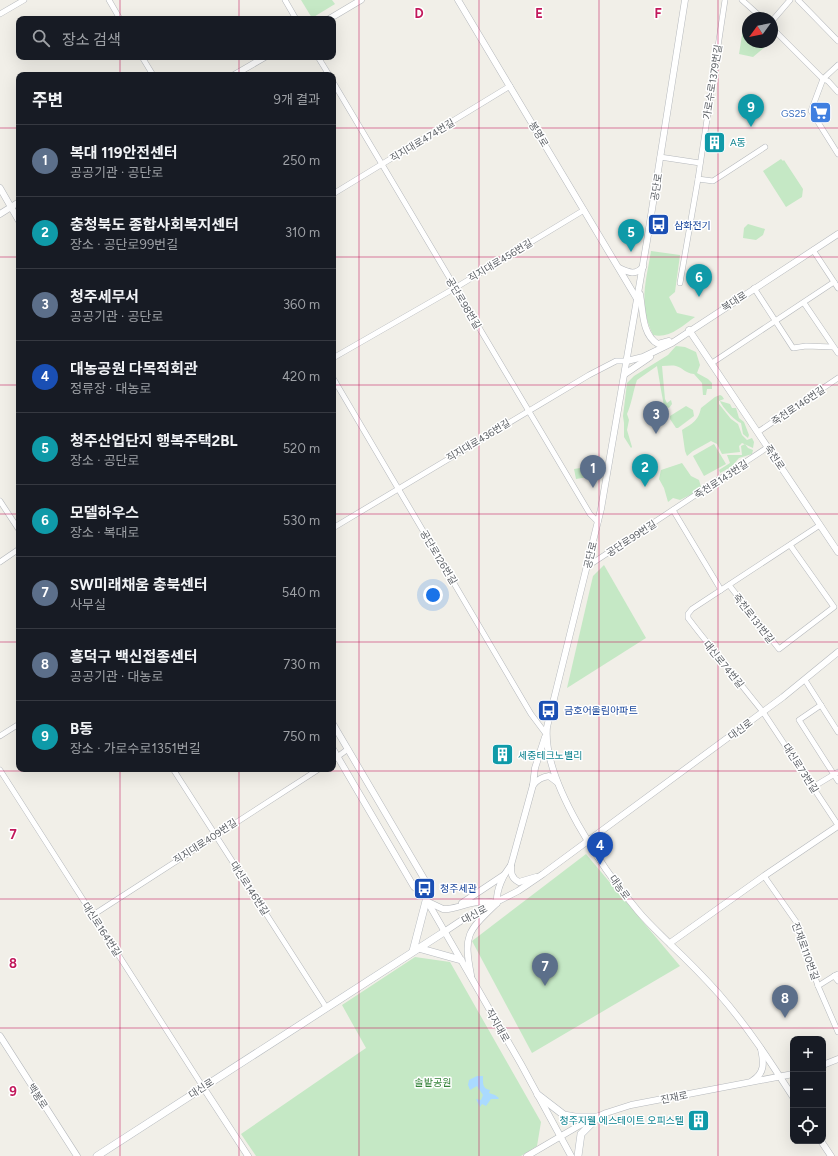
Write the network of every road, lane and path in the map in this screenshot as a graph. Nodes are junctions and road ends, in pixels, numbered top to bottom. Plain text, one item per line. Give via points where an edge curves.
1 (24, 0) edge
2 (109, 0) edge
3 (285, 0) edge
4 (361, 0) edge
5 (458, 0) edge
6 (685, 0) edge
7 (725, 0) edge
8 (742, 0) edge
9 (790, 0) edge
10 (798, 0) edge
11 (755, 12) edge
12 (0, 14) edge
13 (778, 14) edge
14 (118, 16) edge
15 (294, 16) edge
16 (334, 16) edge
17 (778, 34) edge
18 (838, 41) edge
19 (144, 60) edge
20 (260, 60) edge
21 (320, 60) edge
22 (838, 65) edge
23 (151, 72) edge
24 (239, 72) edge
25 (327, 72) edge
26 (823, 79) junction
27 (510, 86) junction
28 (336, 87) edge
29 (838, 92) edge
30 (838, 141) edge
31 (832, 145) junction
32 (765, 147) dead end
33 (838, 154) edge
34 (660, 157) junction
35 (700, 163) junction
36 (381, 165) junction
37 (698, 178) junction
38 (0, 188) edge
39 (336, 192) edge
40 (16, 204) edge
41 (12, 207) junction
42 (584, 210) junction
43 (0, 214) edge
44 (16, 215) edge
45 (838, 234) edge
46 (813, 250) junction
47 (643, 267) junction
48 (619, 268) junction
49 (834, 282) junction
50 (680, 283) dead end
51 (455, 288) junction
52 (639, 288) junction
53 (754, 288) junction
54 (838, 288) edge
55 (637, 299) junction
56 (804, 303) junction
57 (776, 322) junction
58 (689, 330) junction
59 (674, 341) junction
60 (833, 347) junction
61 (838, 354) edge
62 (336, 356) edge
63 (627, 361) junction
64 (712, 363) junction
65 (625, 374) junction
66 (838, 378) edge
67 (336, 383) edge
68 (528, 410) junction
69 (758, 432) junction
70 (768, 447) junction
71 (398, 488) junction
72 (0, 501) edge
73 (673, 510) junction
74 (598, 522) junction
75 (16, 525) edge
76 (820, 525) junction
77 (336, 526) edge
78 (790, 545) junction
79 (16, 551) edge
80 (838, 552) edge
81 (0, 562) edge
82 (588, 566) junction
83 (729, 585) junction
84 (721, 590) junction
85 (688, 614) joint
86 (838, 652) edge
87 (804, 680) junction
88 (821, 705) junction
89 (764, 712) junction
90 (16, 726) edge
91 (336, 729) edge
92 (838, 732) edge
93 (546, 734) junction
94 (0, 736) edge
95 (348, 749) junction
96 (336, 757) edge
97 (336, 760) edge
98 (0, 770) edge
99 (175, 772) edge
100 (314, 772) edge
101 (836, 773) edge
102 (838, 781) edge
103 (559, 783) junction
104 (533, 785) junction
105 (813, 787) junction
106 (838, 826) edge
107 (215, 835) junction
108 (588, 840) junction
109 (511, 865) junction
110 (506, 874) junction
111 (543, 874) junction
112 (764, 876) junction
113 (424, 898) junction
114 (497, 903) junction
115 (455, 908) junction
116 (93, 915) junction
117 (444, 932) junction
118 (670, 943) junction
119 (416, 950) junction
120 (461, 960) junction
121 (836, 975) edge
122 (471, 979) junction
123 (838, 981) edge
124 (818, 986) junction
125 (326, 1007) junction
126 (838, 1032) edge
127 (0, 1036) edge
128 (760, 1046) junction
129 (838, 1059) edge
130 (826, 1063) edge
131 (790, 1075) edge
132 (780, 1077) junction
133 (751, 1082) junction
134 (203, 1087) junction
135 (790, 1092) edge
136 (538, 1095) junction
137 (598, 1117) junction
138 (560, 1136) junction
139 (823, 1144) edge
140 (77, 1156) edge
141 (96, 1156) edge
142 (248, 1156) edge
143 (527, 1156) edge
144 (571, 1156) edge
145 (578, 1156) edge
146 (831, 1156) edge

1 - 12 street
2 - 14 street
3 - 15 street
4 - 16 street
5 - 27 street, 봉명로
6 - 34 street, 공단로
7 - 35 street, 가로수로1379번길
8 - 11 street
9 - 13 street
10 - 18 street
17 - 26 street
19 - 23 street
20 - 24 street
21 - 25 street
22 - 26 street
26 - 29 street
26 - 31 street via 811,111
27 - 36 street, 직지대로474번길
27 - 42 street, 봉명로
28 - 36 street, 공단로98번길
30 - 31 street
31 - 33 street
32 - 37 street via 713,181
34 - 35 street
34 - 47 street, 공단로
35 - 37 street, 가로수로1379번길
36 - 39 street, 직지대로474번길
36 - 51 street, 공단로98번길
37 - 50 street, 가로수로1379번길
38 - 41 street
40 - 41 street
41 - 43 street
41 - 44 street
42 - 48 street, 봉명로
42 - 51 street, 직지대로456번길
45 - 46 street, 복대로
46 - 49 street
46 - 53 street, 복대로
47 - 48 street via 633,273
47 - 52 street, 공단로
48 - 55 street, 봉명로
49 - 54 street
49 - 56 street
51 - 62 street, 직지대로456번길
51 - 68 street, 공단로98번길
52 - 55 street, 공단로
52 - 59 street via 649,337 658,344
53 - 57 street
53 - 58 street, 복대로
55 - 63 street, 공단로
56 - 57 street
56 - 60 street
57 - 60 street via 793,348
57 - 64 street
58 - 59 street, 복대로
58 - 64 street, 죽천로
59 - 63 street, 복대로 via 643,357
59 - 65 street
60 - 61 street
63 - 65 street, 공단로
63 - 68 street, 직지대로436번길 via 616,361
64 - 69 street, 죽천로
65 - 74 street, 공단로
66 - 69 street, 죽천로146번길
67 - 71 street, 공단로126번길
68 - 71 street, 직지대로436번길
68 - 74 street, 공단로98번길 via 590,514
69 - 70 street, 죽천로
70 - 73 street, 죽천로143번길
70 - 76 street, 죽천로
71 - 77 street, 직지대로436번길
71 - 93 street, 공단로126번길 via 531,714
72 - 75 street
73 - 82 street, 공단로99번길
73 - 84 street
74 - 82 street, 공단로
76 - 78 street, 죽천로131번길
76 - 80 street, 죽천로
78 - 83 street, 죽천로131번길
78 - 83 street, 죽천로131번길 via 834,607 779,649
79 - 81 street
82 - 93 street, 공단로
83 - 84 street, 죽천로131번길
84 - 85 street, 죽천로131번길
85 - 89 street, 대신로74번길 via 688,618 698,631
86 - 87 street, 대신로
87 - 88 street
87 - 89 street, 대신로
88 - 92 street
88 - 101 street via 798,720
89 - 105 street, 대신로73번길
89 - 108 street, 대신로
90 - 94 street
91 - 95 street, 직지대로
93 - 103 street, 대농로 via 549,757
93 - 104 street, 공단로 via 535,768
95 - 96 street
95 - 113 street, 직지대로 via 426,882
97 - 113 street, 직지대로 via 414,887
98 - 116 street, 대신로164번길
99 - 107 street, 대신로146번길
100 - 107 street, 직지대로409번길
101 - 102 street
101 - 105 street
103 - 104 street via 549,776 544,776
103 - 108 street, 대농로 via 565,800
104 - 109 street, 공단로
105 - 106 street, 대신로73번길
106 - 112 street, 대신로73번길
107 - 116 street, 직지대로409번길
107 - 125 street, 대신로146번길
108 - 111 street, 대신로
108 - 118 street, 대농로 via 638,911
109 - 110 street, 공단로
109 - 111 street via 511,874 514,880 519,882
110 - 114 street, 공단로 via 496,895
110 - 115 street
111 - 114 street, 대신로
112 - 118 street
112 - 124 street, 진재로110번길 via 797,923
113 - 115 street via 443,908
113 - 117 street, 직지대로
113 - 119 main road
114 - 115 street via 475,902
114 - 117 street, 대신로 via 465,918
114 - 122 street via 475,924 468,936
116 - 134 street, 대신로164번길
117 - 119 main road, 대신로
117 - 120 street, 직지대로
118 - 128 street, 대농로 via 719,994
119 - 120 main road
119 - 125 main road, 대신로
120 - 122 street, 직지대로
121 - 123 street, 진재로110번길
121 - 124 street
122 - 136 street, 직지대로
124 - 126 street, 진재로110번길
125 - 134 main road, 대신로
127 - 140 street, 백봉로
128 - 132 street, 대농로
128 - 133 street via 764,1060 763,1070
129 - 130 street
131 - 132 street, 진재로
132 - 133 street, 진재로
132 - 135 street, 대농로
133 - 137 street, 진재로 via 632,1105
134 - 141 main road, 대신로
134 - 142 street
136 - 137 main road via 564,1115
136 - 138 street, 직지대로
137 - 138 street, 진재로
137 - 145 main road via 581,1134
138 - 143 street, 진재로
138 - 144 street, 직지대로
139 - 146 street

